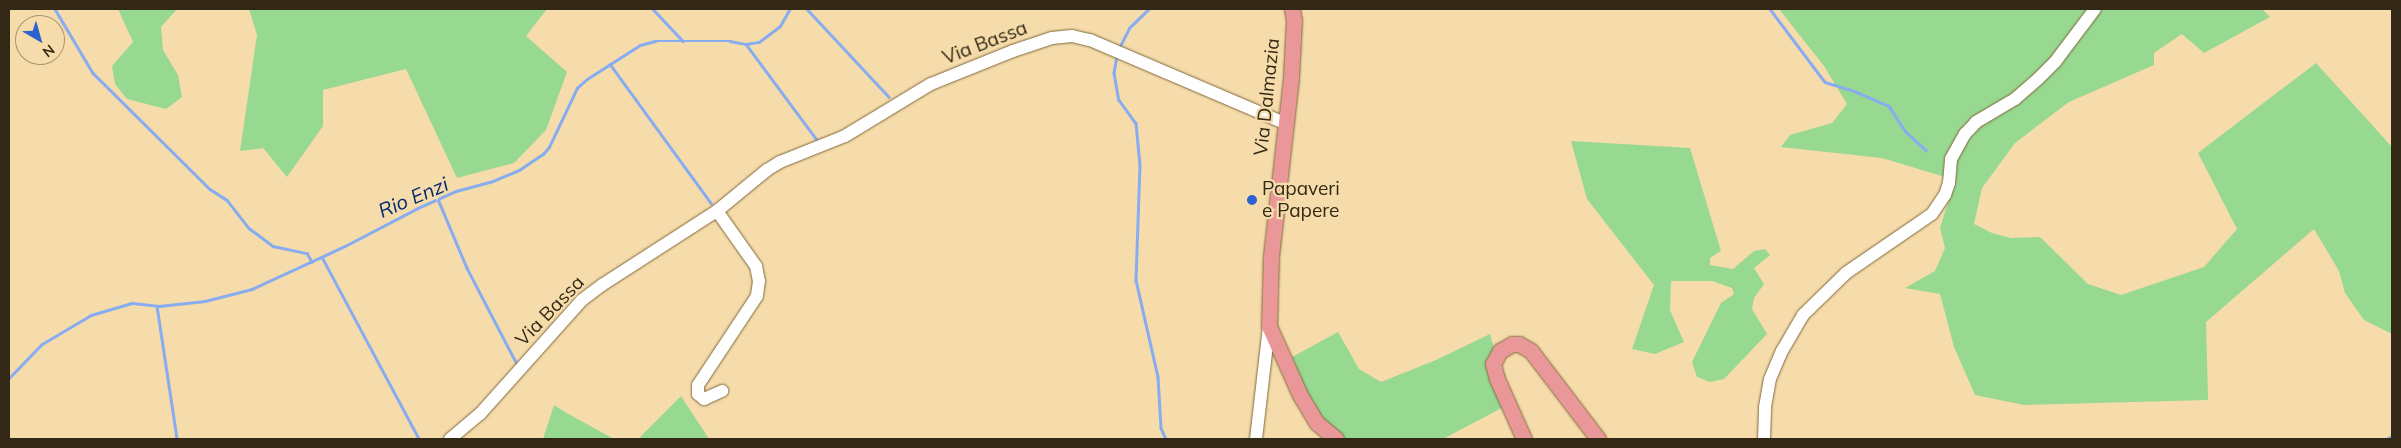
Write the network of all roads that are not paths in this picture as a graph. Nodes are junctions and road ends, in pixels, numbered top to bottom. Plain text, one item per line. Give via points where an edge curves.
1 (1292, 9) edge
2 (2095, 9) edge
3 (1285, 123) junction
4 (718, 211) junction
5 (1269, 326) junction
6 (722, 391) dead end
7 (450, 439) edge
8 (1256, 439) edge
9 (1336, 439) edge
10 (1524, 439) edge
11 (1598, 439) edge
12 (1764, 439) edge

1 - 3 main road, Via Dalmazia via 1294,20
2 - 12 street via 2038,79 2015,99 1976,122 1961,140 1951,159 1945,195 1932,214 1846,273 1803,315 1770,379 1764,407
3 - 4 street, Via Bassa via 1108,47 1072,36 1052,38 931,84 845,136 780,162
3 - 5 main road, Via Dalmazia via 1271,255
4 - 6 street via 756,266 759,281 757,296 698,385 698,394 704,399
4 - 7 street, Via Bassa via 582,300 480,414
5 - 8 street
5 - 9 main road, Via Dalmazia via 1300,395 1318,423
10 - 11 main road via 1493,364 1500,351 1512,344 1519,344 1531,352

